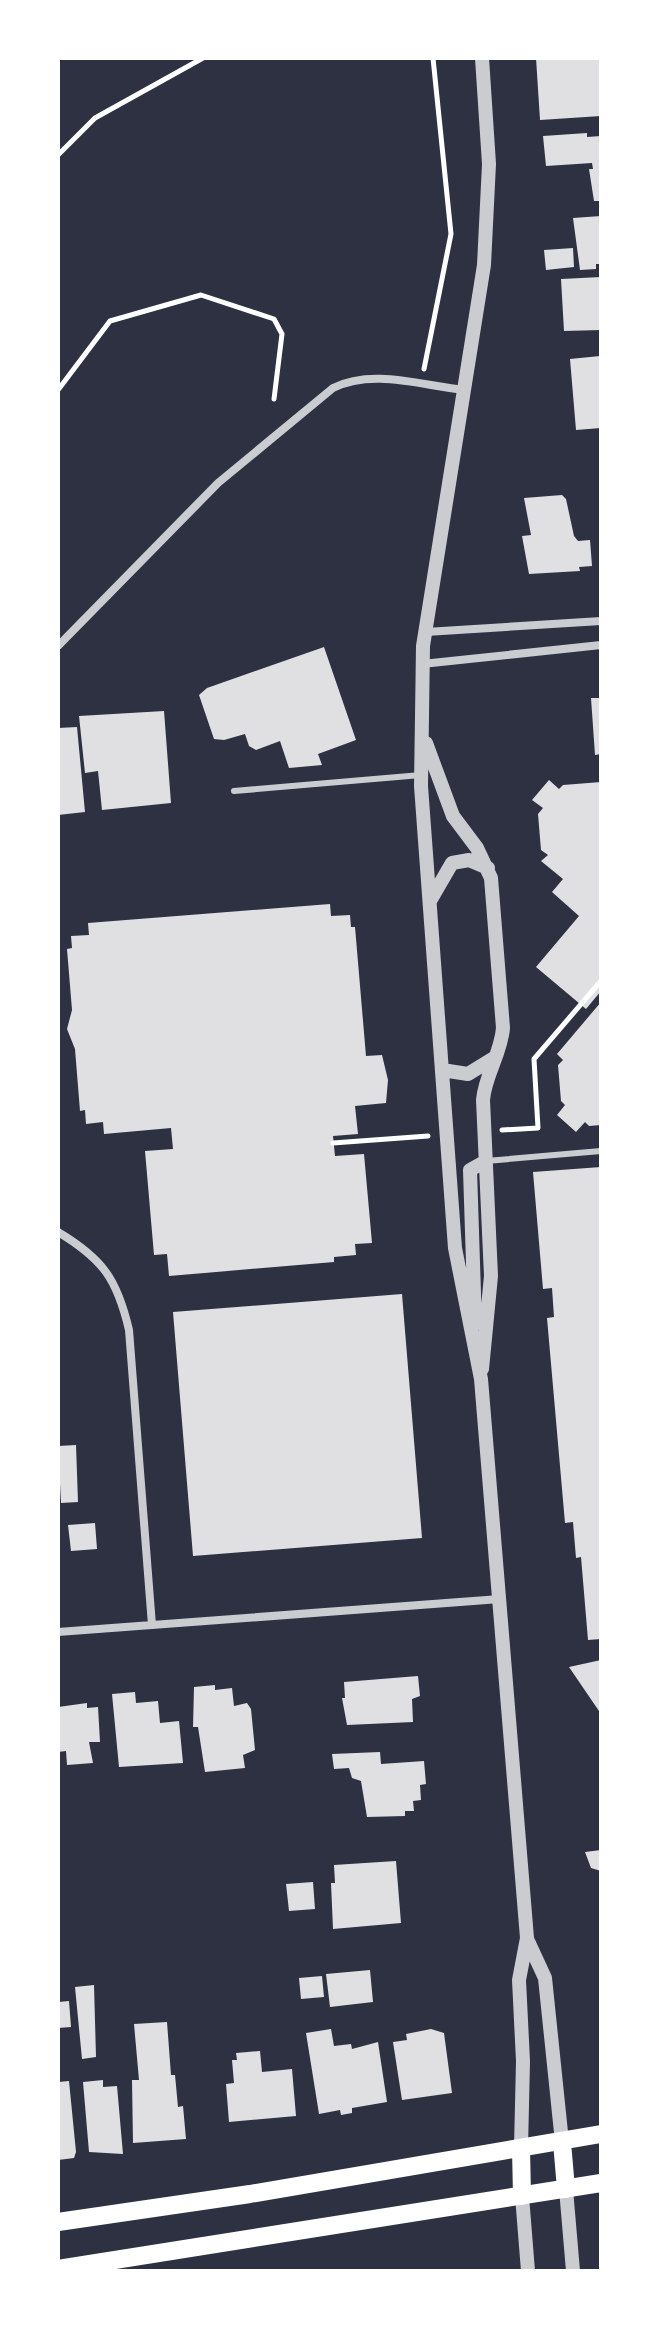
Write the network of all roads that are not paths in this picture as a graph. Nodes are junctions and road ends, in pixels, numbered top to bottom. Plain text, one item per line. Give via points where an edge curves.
1 (482, 58) edge
2 (465, 390) junction
3 (601, 621) edge
4 (426, 632) junction
5 (601, 645) edge
6 (58, 646) edge
7 (422, 664) junction
8 (422, 731) junction
9 (421, 775) junction
10 (234, 791) dead end
11 (488, 869) junction
12 (429, 904) junction
13 (497, 1055) junction
14 (442, 1070) junction
15 (601, 1151) edge
16 (486, 1161) junction
17 (58, 1232) edge
18 (477, 1361) junction
19 (481, 1379) junction
20 (500, 1599) junction
21 (152, 1625) junction
22 (58, 1632) edge
23 (527, 1938) junction
24 (601, 2134) edge
25 (562, 2142) junction
26 (521, 2148) junction
27 (601, 2183) edge
28 (566, 2189) junction
29 (522, 2196) junction
30 (58, 2222) edge
31 (58, 2269) edge
32 (528, 2271) edge
33 (573, 2271) edge

1 - 2 street via 489,164 486,240
2 - 4 street
2 - 6 street via 364,378 320,397 218,483
3 - 4 street
4 - 7 street
5 - 7 street
7 - 8 street
8 - 9 street
8 - 11 street via 453,816
9 - 10 lane
9 - 12 street
11 - 12 street via 469,860 452,863
11 - 13 street via 503,1021
12 - 14 street
13 - 14 street via 468,1074
13 - 16 street via 484,1093
14 - 18 street via 457,1263
15 - 16 lane
16 - 18 street via 474,1164 469,1172
16 - 19 street via 491,1276
17 - 21 street via 108,1270 124,1308
18 - 19 street
19 - 20 street
20 - 21 street
20 - 23 street
21 - 22 street
23 - 25 street via 545,1978
23 - 26 street via 519,1980
24 - 25 main road
25 - 26 main road
25 - 28 main road
26 - 29 main road
26 - 30 main road
27 - 28 main road
28 - 29 main road
28 - 33 street
29 - 31 main road
29 - 32 street

